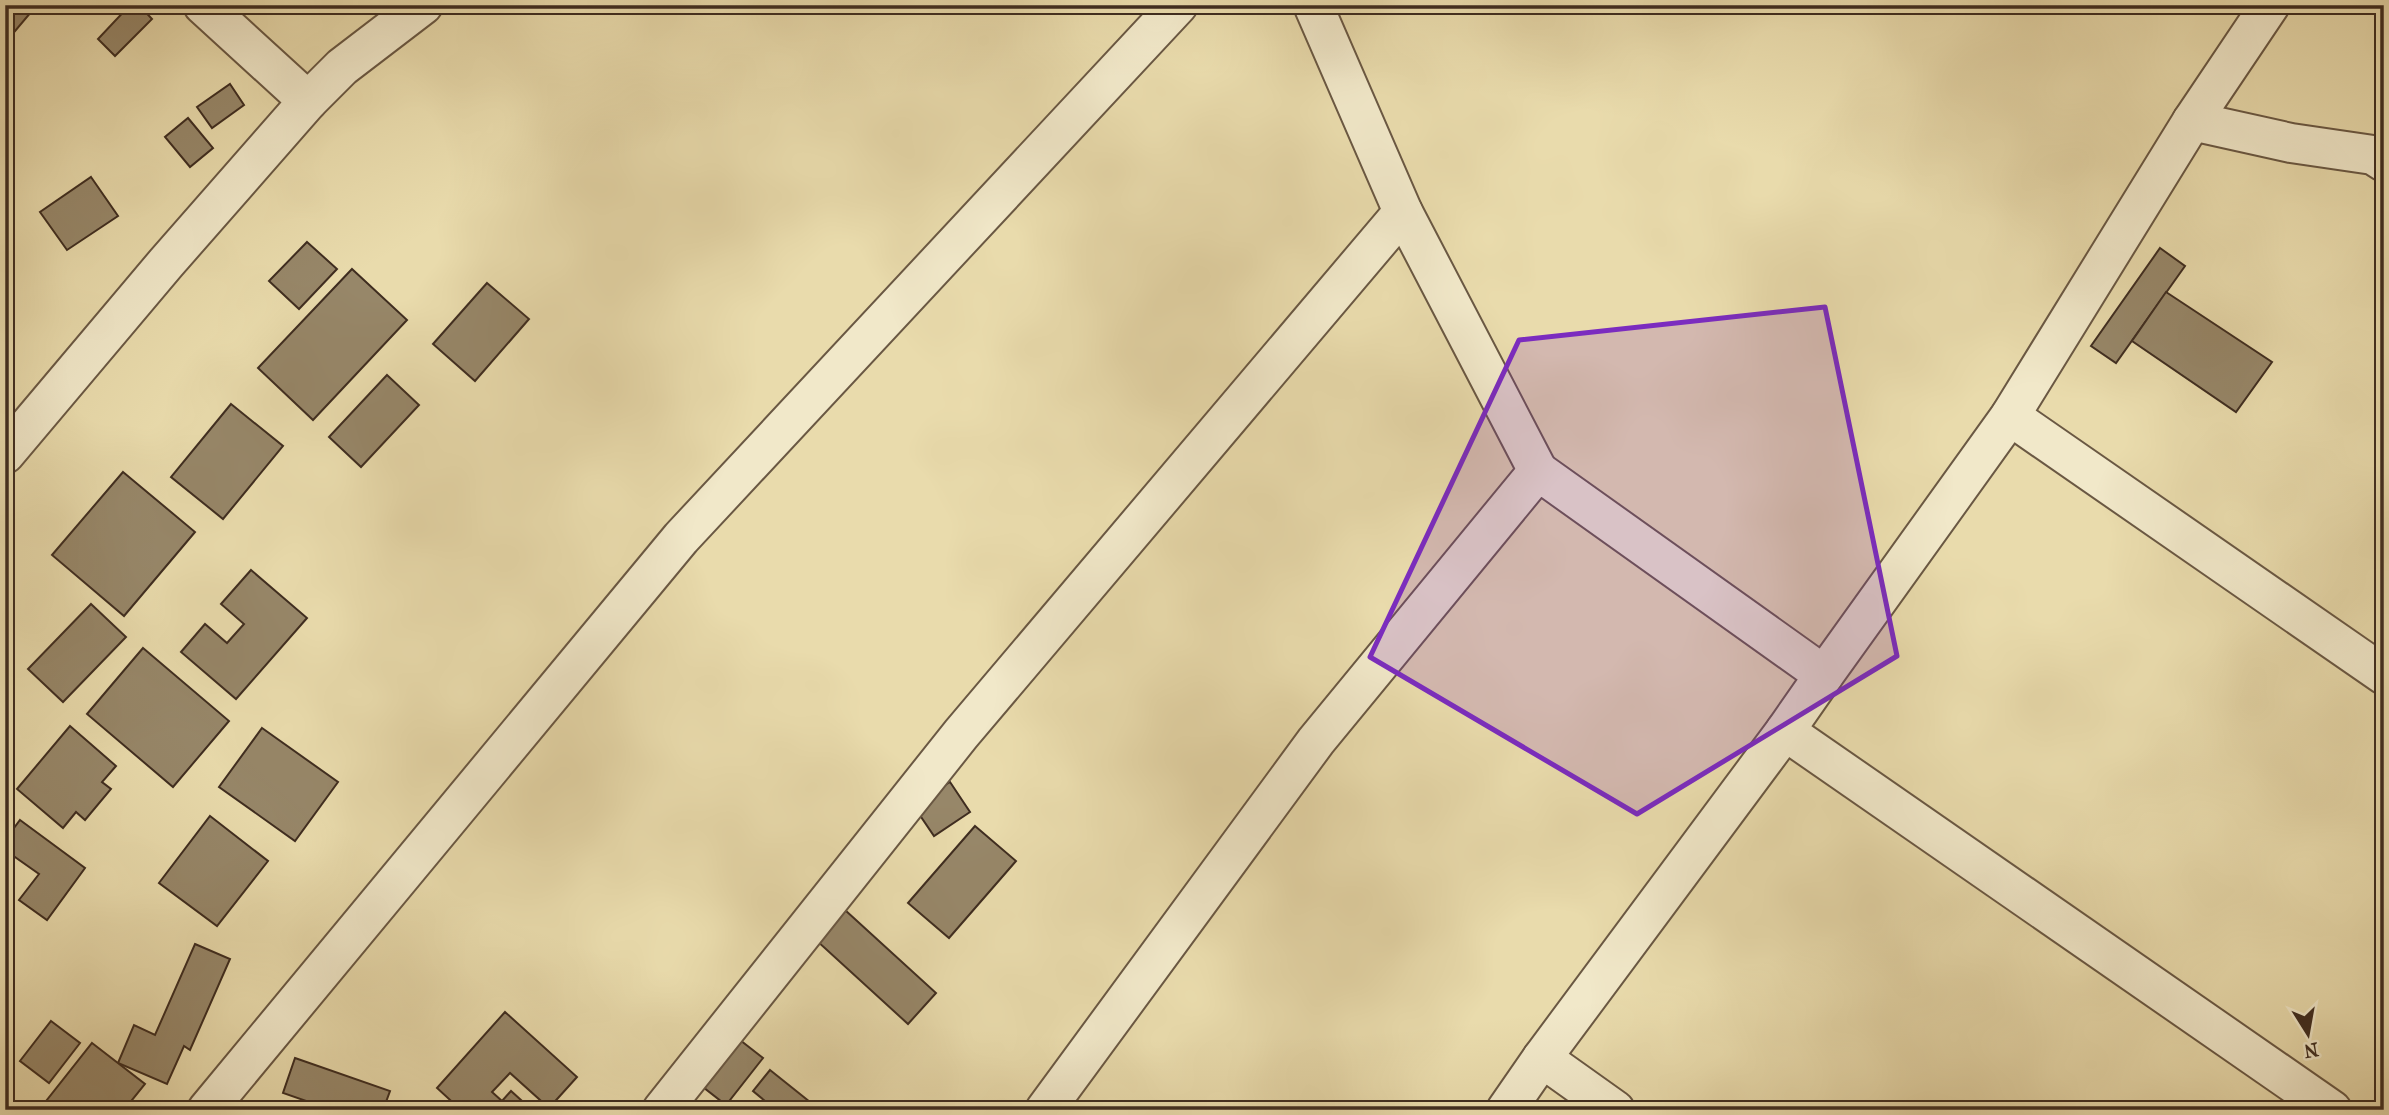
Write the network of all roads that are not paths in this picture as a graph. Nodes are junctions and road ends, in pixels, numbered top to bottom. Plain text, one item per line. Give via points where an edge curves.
1 (203, 5) edge
2 (1178, 5) edge
3 (1313, 5) edge
4 (2270, 5) edge
5 (410, 9) edge
6 (308, 100) junction
7 (2192, 121) junction
8 (2384, 162) edge
9 (1403, 212) junction
10 (2010, 416) junction
11 (11, 436) edge
12 (1538, 471) junction
13 (1824, 675) junction
14 (2384, 675) edge
15 (1785, 731) junction
16 (1542, 1058) junction
17 (207, 1110) edge
18 (662, 1110) edge
19 (1045, 1110) edge
20 (1506, 1110) edge
21 (1615, 1110) edge
22 (2332, 1110) edge

1 - 6 street
2 - 17 street via 681,538
3 - 9 street
4 - 7 street
5 - 6 street
6 - 11 street
7 - 8 street via 2373,155
7 - 10 street
9 - 12 street
9 - 18 street via 961,734
10 - 13 street
10 - 14 street
12 - 13 street
12 - 19 street via 1316,741
13 - 15 street
15 - 16 street
15 - 22 street
16 - 20 street
16 - 21 street

